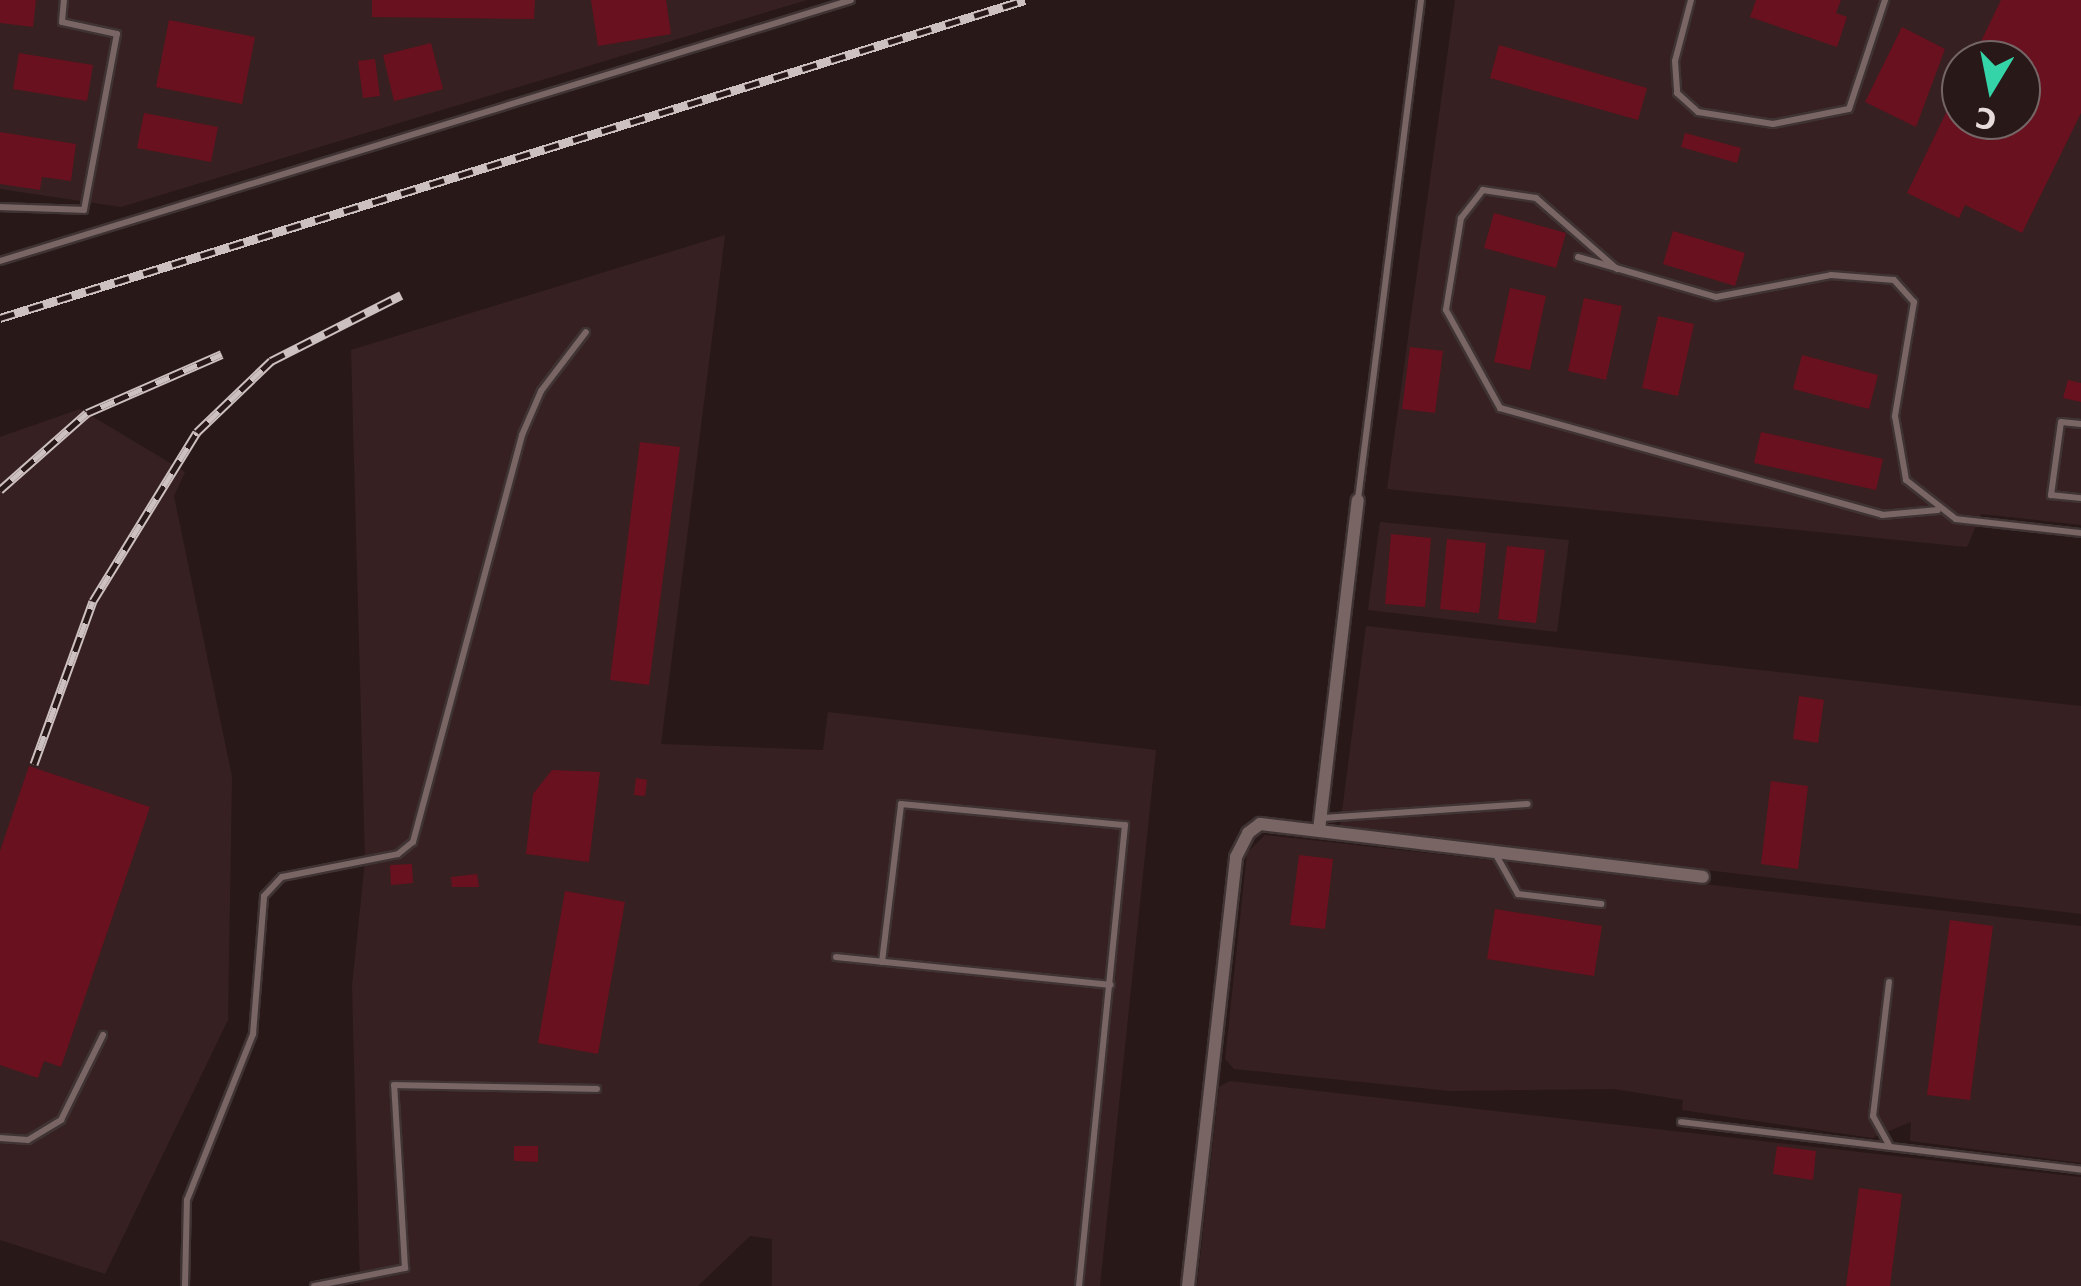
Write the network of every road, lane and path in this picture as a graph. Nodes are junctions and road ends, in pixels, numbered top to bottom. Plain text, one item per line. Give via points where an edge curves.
1 (64, 0) edge
2 (851, 0) edge
3 (1420, 0) edge
4 (1691, 0) edge
5 (1885, 0) edge
6 (0, 207) edge
7 (1578, 257) dead end
8 (0, 261) edge
9 (1617, 269) junction
10 (586, 332) dead end
11 (2081, 424) edge
12 (2081, 498) edge
13 (1358, 500) joint
14 (1938, 510) junction
15 (2081, 533) edge
16 (1528, 804) dead end
17 (1320, 824) junction
18 (1496, 854) junction
19 (1703, 877) dead end
20 (1601, 904) dead end
21 (836, 957) dead end
22 (882, 962) junction
23 (1889, 982) dead end
24 (1112, 985) junction
25 (103, 1035) dead end
26 (597, 1089) dead end
27 (1681, 1122) dead end
28 (0, 1138) edge
29 (1890, 1148) junction
30 (2081, 1170) edge
31 (185, 1286) edge
32 (314, 1286) edge
33 (1079, 1286) edge
34 (1188, 1286) edge

1 - 6 lane via 62,22 117,34 84,210
2 - 8 lane
3 - 13 lane
4 - 5 lane via 1674,61 1677,93 1698,112 1773,124 1849,109
7 - 9 lane
9 - 14 lane via 1716,297 1831,275 1894,280 1914,302 1894,416 1898,460
9 - 14 lane via 1536,198 1484,190 1461,218 1446,310 1500,408 1882,515
10 - 31 lane via 541,391 522,435 412,842 398,854 282,878 264,896 253,1034 187,1200
11 - 12 lane via 2060,422 2051,495
13 - 17 street
14 - 15 lane via 1976,524
16 - 17 lane
17 - 18 street
17 - 34 street via 1260,824 1236,856
18 - 19 street
18 - 20 lane via 1518,894
21 - 22 lane
22 - 24 lane
22 - 24 lane via 902,804 1108,817 1128,832
23 - 29 lane via 1873,1116
24 - 33 lane
25 - 28 lane via 61,1120 28,1140
26 - 32 lane via 394,1086 405,1268
27 - 29 lane
29 - 30 lane

